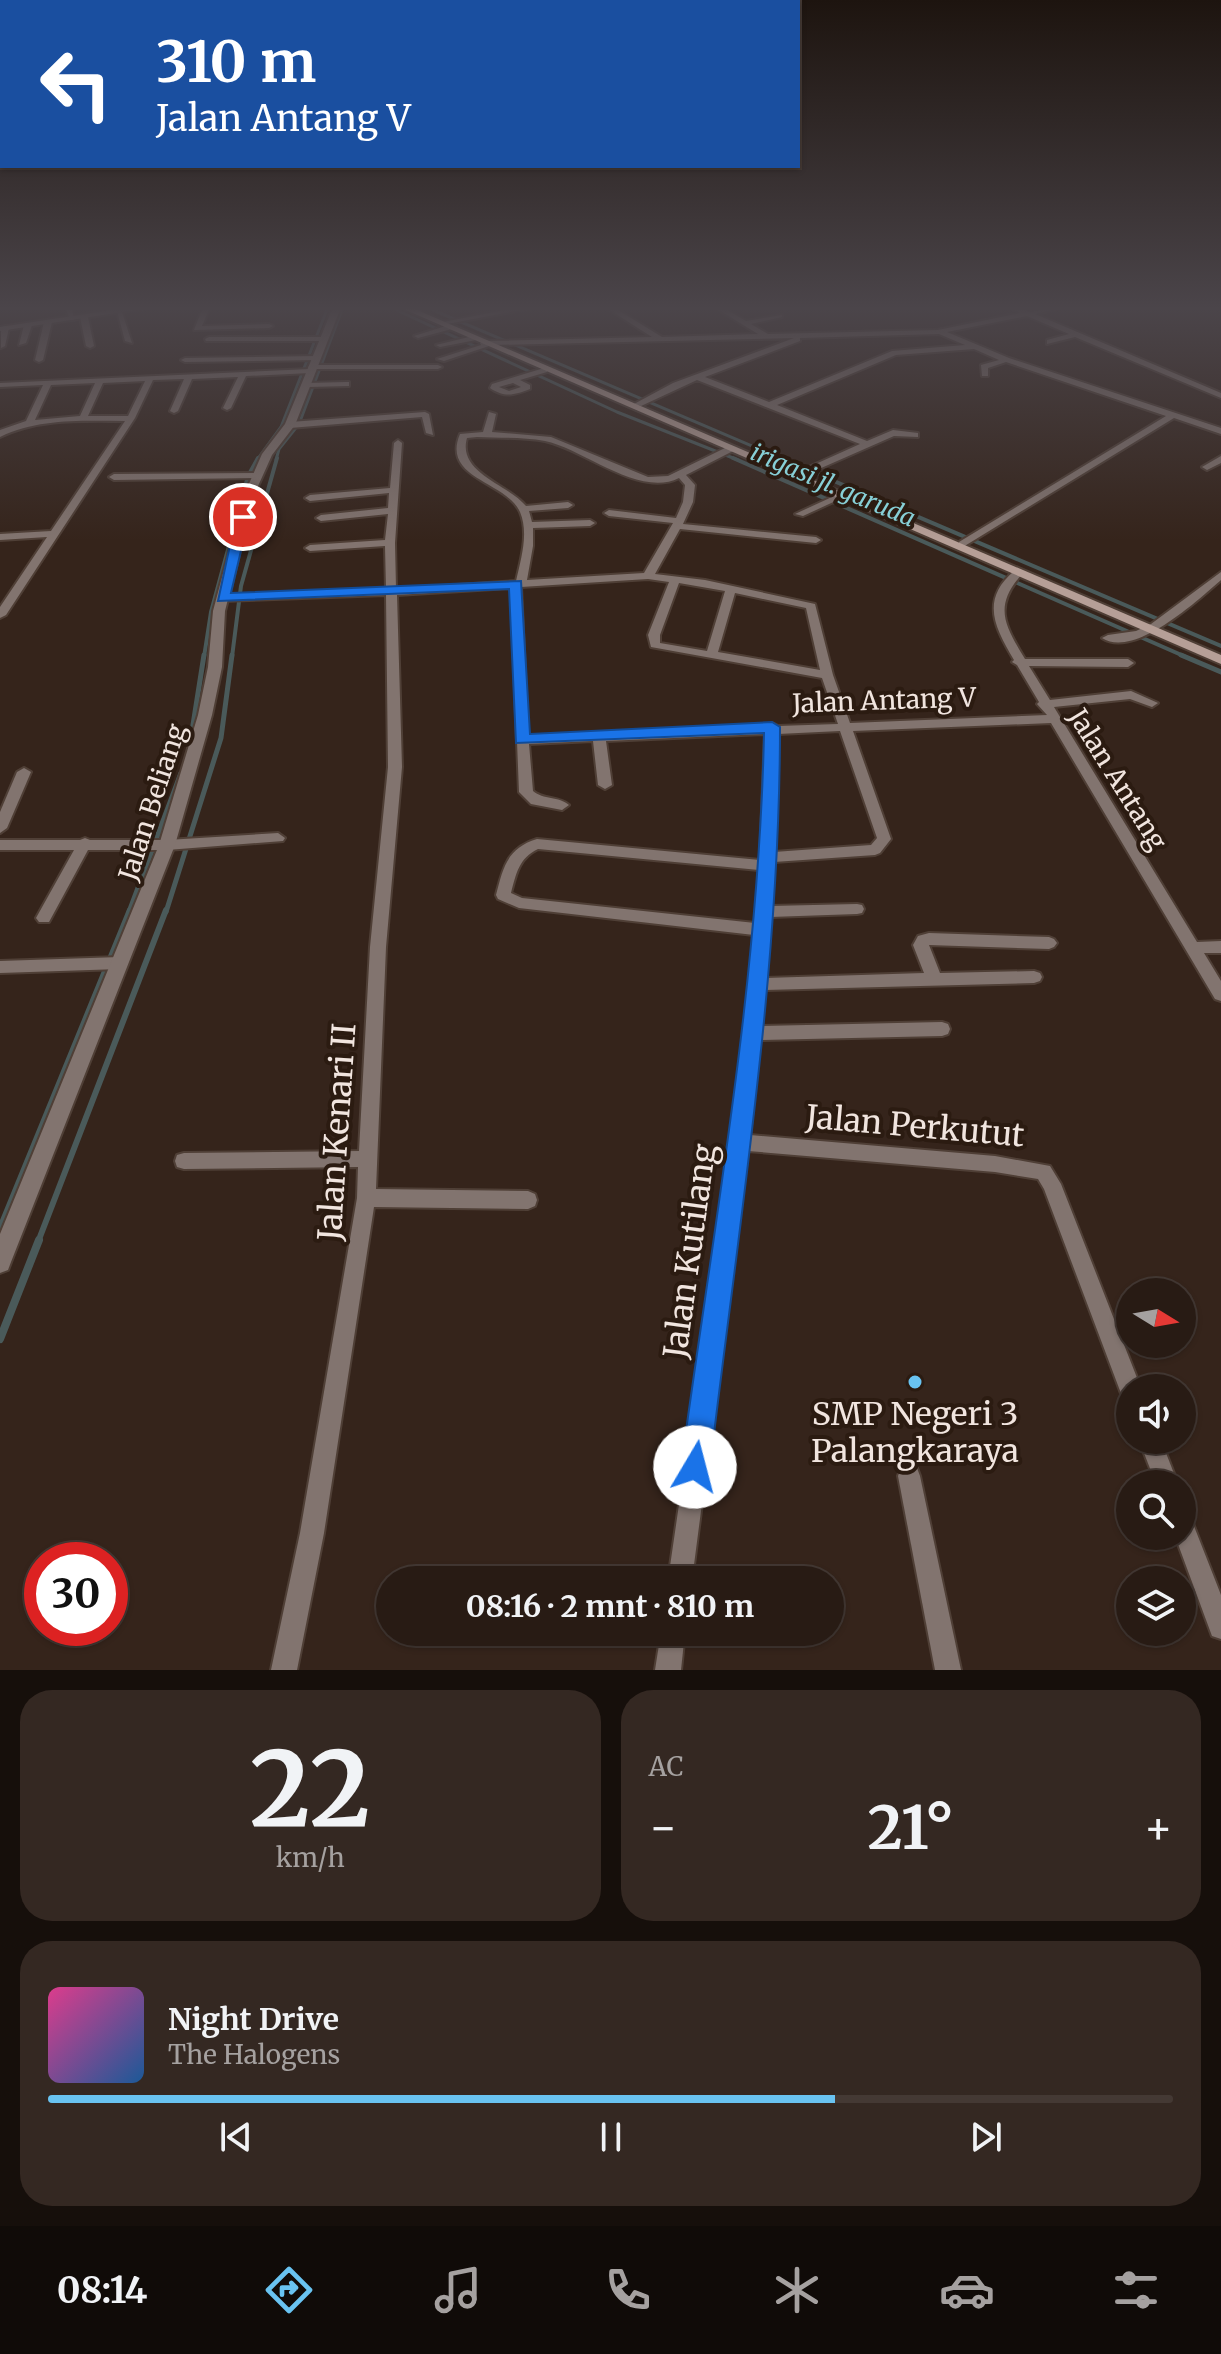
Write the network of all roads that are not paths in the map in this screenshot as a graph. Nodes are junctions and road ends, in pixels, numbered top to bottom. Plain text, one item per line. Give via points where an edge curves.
1 (47, 385) edge
2 (98, 385) edge
3 (147, 385) edge
4 (185, 385) edge
5 (238, 385) edge
6 (305, 385) edge
7 (573, 385) edge
8 (583, 385) edge
9 (680, 385) edge
10 (717, 385) edge
11 (818, 385) edge
12 (1082, 385) edge
13 (1195, 385) edge
14 (1221, 396) edge
15 (638, 404) junction
16 (768, 406) junction
17 (227, 408) dead end
18 (174, 411) dead end
19 (440, 413) dead end
20 (425, 414) junction
21 (492, 414) dead end
22 (1173, 415) junction
23 (131, 418) junction
24 (374, 418) junction
25 (82, 420) junction
26 (330, 422) junction
27 (29, 423) junction
28 (290, 425) junction
29 (376, 429) dead end
30 (1221, 431) edge
31 (332, 433) dead end
32 (430, 433) dead end
33 (0, 434) edge
34 (487, 434) junction
35 (915, 435) dead end
36 (398, 443) dead end
37 (867, 444) junction
38 (724, 453) junction
39 (1221, 459) edge
40 (1207, 467) dead end
41 (803, 473) junction
42 (680, 474) junction
43 (256, 476) junction
44 (114, 477) dead end
45 (394, 490) junction
46 (310, 498) dead end
47 (836, 498) junction
48 (568, 505) dead end
49 (524, 509) junction
50 (394, 510) junction
51 (609, 513) dead end
52 (800, 514) dead end
53 (321, 518) dead end
54 (590, 523) dead end
55 (678, 524) junction
56 (527, 525) junction
57 (54, 534) junction
58 (0, 537) edge
59 (816, 540) dead end
60 (390, 543) junction
61 (963, 544) junction
62 (310, 548) dead end
63 (1221, 575) edge
64 (648, 576) junction
65 (1012, 578) junction
66 (675, 579) junction
67 (519, 584) junction
68 (731, 590) junction
69 (392, 592) junction
70 (223, 598) junction
71 (0, 615) edge
72 (1155, 627) junction
73 (1108, 638) dead end
74 (1221, 651) edge
75 (711, 655) junction
76 (1221, 660) edge
77 (1018, 662) junction
78 (1128, 663) dead end
79 (827, 675) junction
80 (1152, 703) dead end
81 (1043, 704) junction
82 (1053, 719) junction
83 (845, 725) junction
84 (772, 727) junction
85 (599, 736) junction
86 (522, 740) junction
87 (24, 772) dead end
88 (605, 785) dead end
89 (562, 805) dead end
90 (0, 828) edge
91 (278, 838) dead end
92 (85, 843) junction
93 (0, 845) edge
94 (167, 845) junction
95 (767, 862) junction
96 (857, 909) dead end
97 (44, 918) dead end
98 (763, 921) junction
99 (1049, 943) dead end
100 (1221, 947) edge
101 (1194, 948) junction
102 (120, 963) junction
103 (0, 967) edge
104 (1034, 977) dead end
105 (934, 979) junction
106 (757, 984) junction
107 (1221, 995) edge
108 (942, 1029) dead end
109 (751, 1033) junction
110 (739, 1142) junction
111 (366, 1159) junction
112 (184, 1161) dead end
113 (366, 1198) junction
114 (528, 1200) dead end
115 (0, 1262) edge
116 (1125, 1374) edge
117 (909, 1476) dead end
118 (1192, 1550) edge
119 (682, 1566) edge
120 (1221, 1627) edge
121 (671, 1646) edge
122 (284, 1670) edge
123 (668, 1670) edge
124 (948, 1670) edge

1 - 27 street
2 - 25 street
3 - 23 street
4 - 18 street
5 - 17 street
6 - 28 street, Jalan Beliang
7 - 38 main road
8 - 15 main road
9 - 15 street
10 - 16 street
11 - 16 street
12 - 22 street
13 - 14 street
15 - 41 main road
16 - 37 street
19 - 20 street
20 - 24 street
20 - 32 street
21 - 34 street
22 - 30 street
22 - 61 street
23 - 25 street
23 - 57 street
24 - 26 street
24 - 29 street
25 - 27 street
26 - 28 street
26 - 31 street
27 - 33 street
28 - 43 street, Jalan Beliang
34 - 42 street via 552,440 641,480
34 - 49 street via 462,438 465,462
35 - 37 street via 893,433
36 - 45 street, Jalan Kenari II
37 - 41 street
38 - 42 street
38 - 47 main road
39 - 40 street
41 - 47 main road
42 - 55 street via 691,493
43 - 44 street
43 - 70 street, Jalan Beliang
45 - 46 street
45 - 50 street, Jalan Kenari II
47 - 52 street
47 - 61 main road
47 - 65 main road
48 - 49 street
49 - 56 street
50 - 53 street
50 - 60 street, Jalan Kenari II
51 - 55 street
54 - 56 street
55 - 59 street
55 - 64 street
56 - 67 street via 529,543
57 - 58 street
57 - 71 street
60 - 62 street
60 - 69 street, Jalan Kenari II
61 - 72 main road
63 - 72 street
64 - 66 street
64 - 67 street
65 - 72 main road
65 - 77 street, Jalan Antang via 998,605 999,620
66 - 68 street
66 - 75 street via 654,641 660,647
67 - 69 street
67 - 86 street
68 - 75 street
68 - 79 street via 811,606
69 - 70 street
69 - 111 street, Jalan Kenari II via 395,767
70 - 94 street, Jalan Beliang via 205,715
72 - 73 street via 1135,636
72 - 74 main road
72 - 76 main road
75 - 79 street
77 - 78 street
77 - 81 street, Jalan Antang
79 - 83 street
80 - 81 street via 1131,695
81 - 82 street, Jalan Antang
82 - 83 street, Jalan Antang V
82 - 101 street, Jalan Antang
83 - 84 street, Jalan Antang V
83 - 95 street via 882,845
84 - 85 street, Jalan Antang V
84 - 95 street, Jalan Kutilang
85 - 86 street, Jalan Antang V
85 - 88 street
86 - 89 street via 526,792 536,801
87 - 90 street
91 - 94 street
92 - 93 street
92 - 94 street
92 - 97 street
94 - 102 street, Jalan Beliang
95 - 98 street, Jalan Kutilang
95 - 98 street via 537,844 516,856 503,895 519,903
96 - 98 street
98 - 106 street, Jalan Kutilang
99 - 105 street via 923,940
100 - 101 street
101 - 107 street, Jalan Antang
102 - 103 street
102 - 115 street, Jalan Beliang
104 - 105 street
105 - 106 street
106 - 109 street, Jalan Kutilang
108 - 109 street
109 - 110 street, Jalan Kutilang
110 - 116 street, Jalan Perkutut via 1043,1172
110 - 119 street, Jalan Kutilang
111 - 112 street
111 - 113 street, Jalan Kenari II
113 - 114 street
113 - 122 street, Jalan Kenari II via 312,1533
117 - 124 street
118 - 120 street
121 - 123 street

